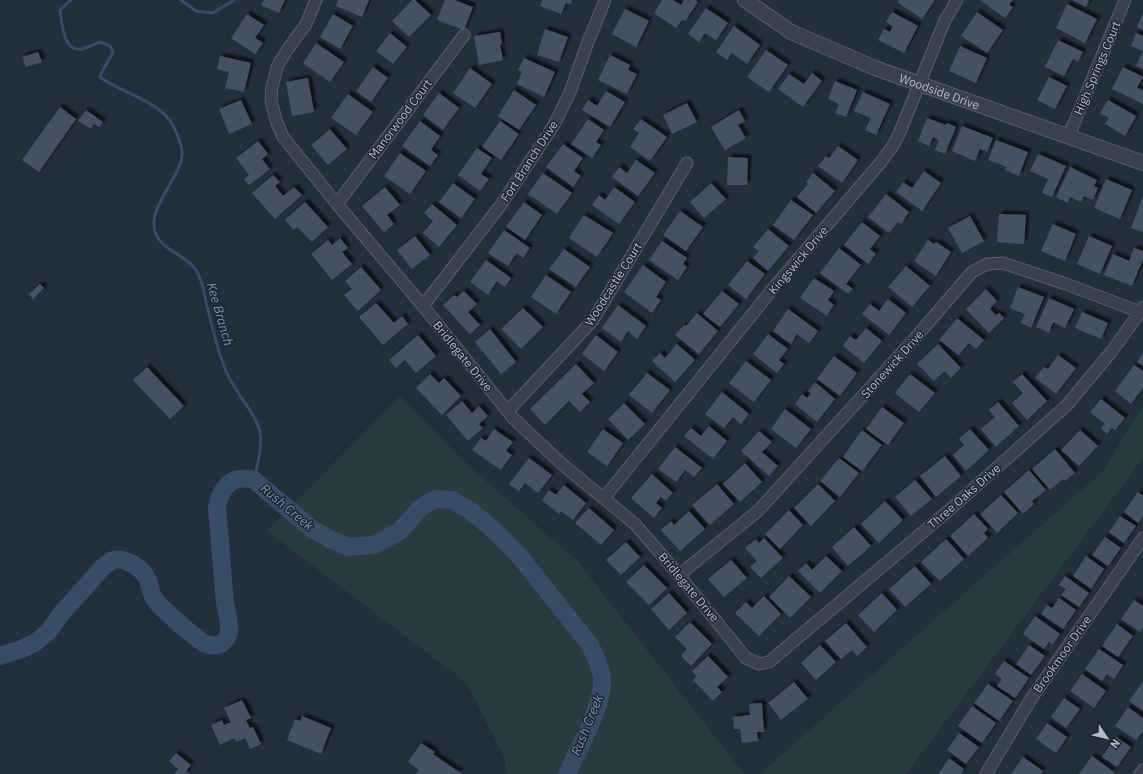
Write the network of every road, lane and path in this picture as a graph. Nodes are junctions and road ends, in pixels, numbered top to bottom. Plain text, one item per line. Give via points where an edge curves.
1 (316, 0) edge
2 (605, 0) edge
3 (745, 0) edge
4 (957, 0) edge
5 (1125, 0) edge
6 (464, 35) dead end
7 (920, 83) junction
8 (1068, 135) junction
9 (687, 163) dead end
10 (1143, 163) edge
11 (337, 204) junction
12 (423, 306) junction
13 (1142, 310) edge
14 (508, 411) junction
15 (604, 498) junction
16 (1143, 538) edge
17 (679, 575) junction
18 (764, 664) joint
19 (1143, 770) edge
20 (986, 774) edge
21 (1140, 774) edge

1 - 11 street, Bridlegate Drive via 306,24 277,68 271,101 283,137
2 - 12 street, Fort Branch Drive via 570,92 554,125 500,206
3 - 7 street, Woodside Drive via 791,32 875,68
4 - 7 street, Kingswick Drive via 945,20
5 - 8 street, High Springs Court
6 - 11 street, Manorwood Court
7 - 8 street, Woodside Drive
7 - 15 street, Kingswick Drive via 900,132 881,162 775,286
8 - 10 street, Woodside Drive
9 - 14 street, Woodcastle Court via 593,320
11 - 12 street, Bridlegate Drive
12 - 14 street, Bridlegate Drive
13 - 17 street, Stonewick Drive via 1003,263 987,264 972,272 758,512
13 - 18 street, Three Oaks Drive via 1112,351 1067,404 942,516
14 - 15 street, Bridlegate Drive via 563,465
15 - 17 street, Bridlegate Drive via 635,524
16 - 20 street, Brookmoor Drive via 1031,699
17 - 18 street, Bridlegate Drive via 746,658
19 - 21 street

